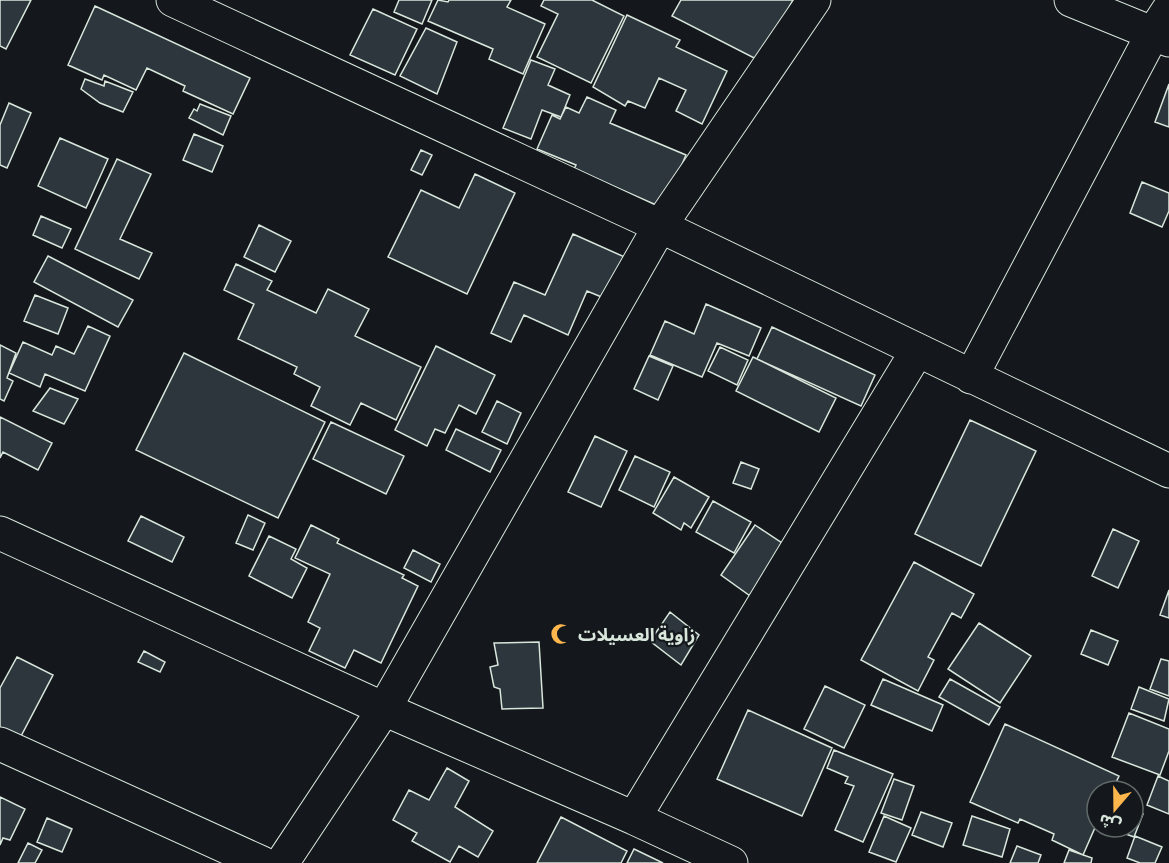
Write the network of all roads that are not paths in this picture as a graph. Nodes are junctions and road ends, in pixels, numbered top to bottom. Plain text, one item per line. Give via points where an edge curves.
1 (173, 0) edge
2 (814, 0) edge
3 (1071, 0) edge
4 (1163, 28) edge
5 (660, 226) junction
6 (917, 351) junction
7 (971, 376) junction
8 (1169, 471) edge
9 (0, 533) edge
10 (384, 709) junction
11 (0, 744) edge
12 (634, 818) junction
13 (262, 863) edge
14 (282, 863) edge
15 (731, 863) edge

1 - 5 street
2 - 5 street
3 - 4 street
4 - 7 street
5 - 6 street
5 - 10 street
6 - 7 street
6 - 12 street
7 - 8 street
9 - 10 street
10 - 12 street
10 - 14 street
11 - 13 street
12 - 15 street

